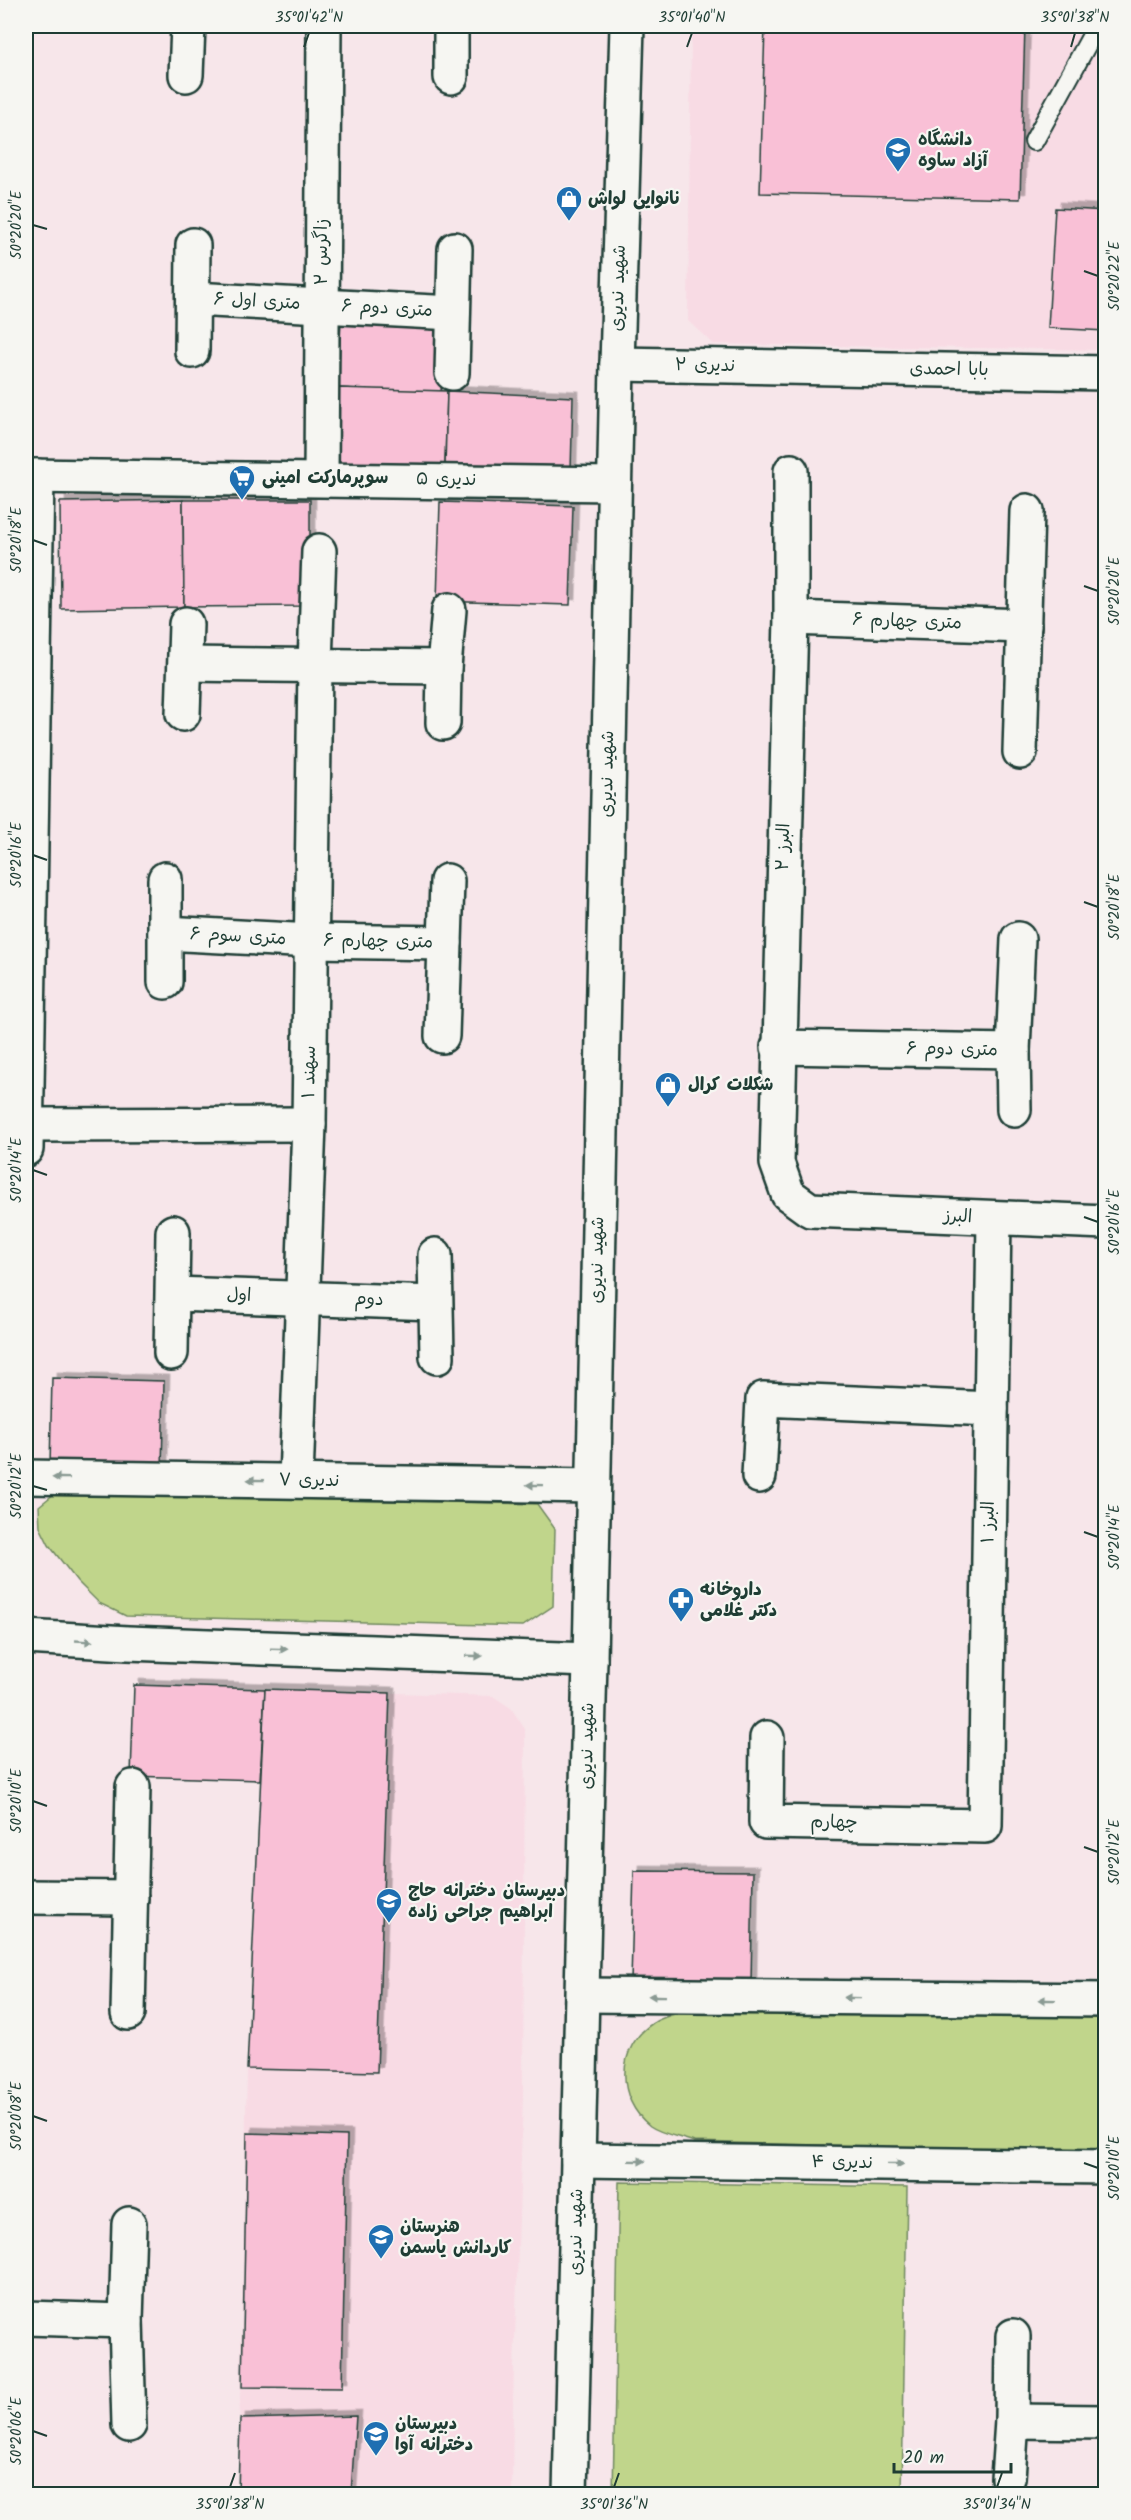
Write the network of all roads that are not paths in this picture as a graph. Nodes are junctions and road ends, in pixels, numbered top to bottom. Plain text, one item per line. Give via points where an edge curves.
1 (188, 26) edge
2 (324, 26) edge
3 (451, 26) edge
4 (627, 26) edge
5 (1097, 26) edge
6 (186, 75) dead end
7 (451, 77) dead end
8 (1034, 141) dead end
9 (193, 245) dead end
10 (455, 249) dead end
11 (193, 299) junction
12 (322, 305) junction
13 (453, 313) junction
14 (192, 351) dead end
15 (617, 364) junction
16 (793, 368) joint
17 (452, 373) dead end
18 (1106, 373) edge
19 (791, 471) dead end
20 (31, 476) edge
21 (321, 478) junction
22 (614, 484) junction
23 (1027, 511) dead end
24 (319, 551) dead end
25 (449, 610) dead end
26 (791, 618) junction
27 (186, 624) dead end
28 (1024, 626) junction
29 (186, 664) junction
30 (315, 664) junction
31 (444, 667) junction
32 (183, 714) dead end
33 (443, 723) dead end
34 (1020, 752) dead end
35 (28, 826) edge
36 (165, 879) dead end
37 (447, 881) dead end
38 (165, 933) junction
39 (1018, 939) dead end
40 (312, 941) junction
41 (445, 943) junction
42 (165, 982) dead end
43 (442, 1036) dead end
44 (778, 1047) junction
45 (1013, 1051) junction
46 (1014, 1110) dead end
47 (309, 1124) junction
48 (26, 1137) edge
49 (810, 1210) joint
50 (994, 1218) junction
51 (1106, 1222) edge
52 (173, 1232) dead end
53 (435, 1255) dead end
54 (174, 1294) junction
55 (304, 1298) junction
56 (435, 1303) junction
57 (171, 1353) dead end
58 (437, 1357) dead end
59 (991, 1409) junction
60 (759, 1476) dead end
61 (26, 1477) edge
62 (296, 1480) junction
63 (593, 1486) junction
64 (26, 1637) edge
65 (590, 1660) junction
66 (767, 1738) dead end
67 (133, 1787) dead end
68 (985, 1826) joint
69 (26, 1897) edge
70 (130, 1898) junction
71 (583, 1995) junction
72 (1106, 2000) edge
73 (128, 2013) dead end
74 (578, 2160) junction
75 (1106, 2167) edge
76 (129, 2224) dead end
77 (26, 2318) edge
78 (126, 2321) junction
79 (1013, 2336) dead end
80 (1012, 2421) junction
81 (1106, 2422) edge
82 (129, 2425) dead end
83 (1008, 2478) dead end
84 (570, 2494) edge

1 - 6 street
2 - 12 street, زاگرس ۲
3 - 7 street
4 - 15 street, شهید ندیری
5 - 8 lane
9 - 11 street
10 - 13 street
11 - 12 street, ۶ متری اول
11 - 14 street
12 - 13 street, ۶ متری دوم
12 - 21 street, زاگرس ۲
13 - 17 street
15 - 16 street, ندیری ۲
15 - 22 street, شهید ندیری
16 - 18 street, بابا احمدی
19 - 26 street, البرز ۲
20 - 21 street, ندیری ۵
20 - 35 street
21 - 22 street, ندیری ۵
22 - 63 street, شهید ندیری
23 - 28 street
24 - 30 street, سهند ۱
25 - 31 street
26 - 28 street, ۶ متری چهارم
26 - 44 street, البرز ۲
27 - 29 street
28 - 34 street
29 - 30 street
29 - 32 street
30 - 31 street
30 - 40 street, سهند ۱
31 - 33 street
35 - 48 street
36 - 38 street
37 - 41 street
38 - 40 street, ۶ متری سوم
38 - 42 street
39 - 45 street, ۶ متری دوم
40 - 41 street, ۶ متری چهارم
40 - 47 street, سهند ۱
41 - 43 street
44 - 45 street, ۶ متری دوم
44 - 49 street, البرز ۲ via 777,1163 788,1194
45 - 46 street
47 - 48 street
47 - 55 street, سهند ۱
49 - 50 street, البرز
50 - 51 street, البرز
50 - 59 street, البرز ۱
52 - 54 street
53 - 56 street
54 - 55 street, اول
54 - 57 street
55 - 56 street, دوم
55 - 62 street, سهند ۱
56 - 58 street
59 - 60 street via 763,1399
59 - 68 street, البرز ۱
62 -> 61 street, ندیری ۷
63 -> 62 street, ندیری ۷
63 - 65 street, شهید ندیری
64 -> 65 street
65 - 71 street, شهید ندیری
66 - 68 street, چهارم via 766,1822
67 - 70 street
69 - 70 street
70 - 73 street
72 -> 71 street
71 - 74 street, شهید ندیری
74 -> 75 street, ندیری ۴
74 - 84 street, شهید ندیری
76 - 78 street
77 - 78 street
78 - 82 street
79 - 80 street
80 - 81 street
80 - 83 street

